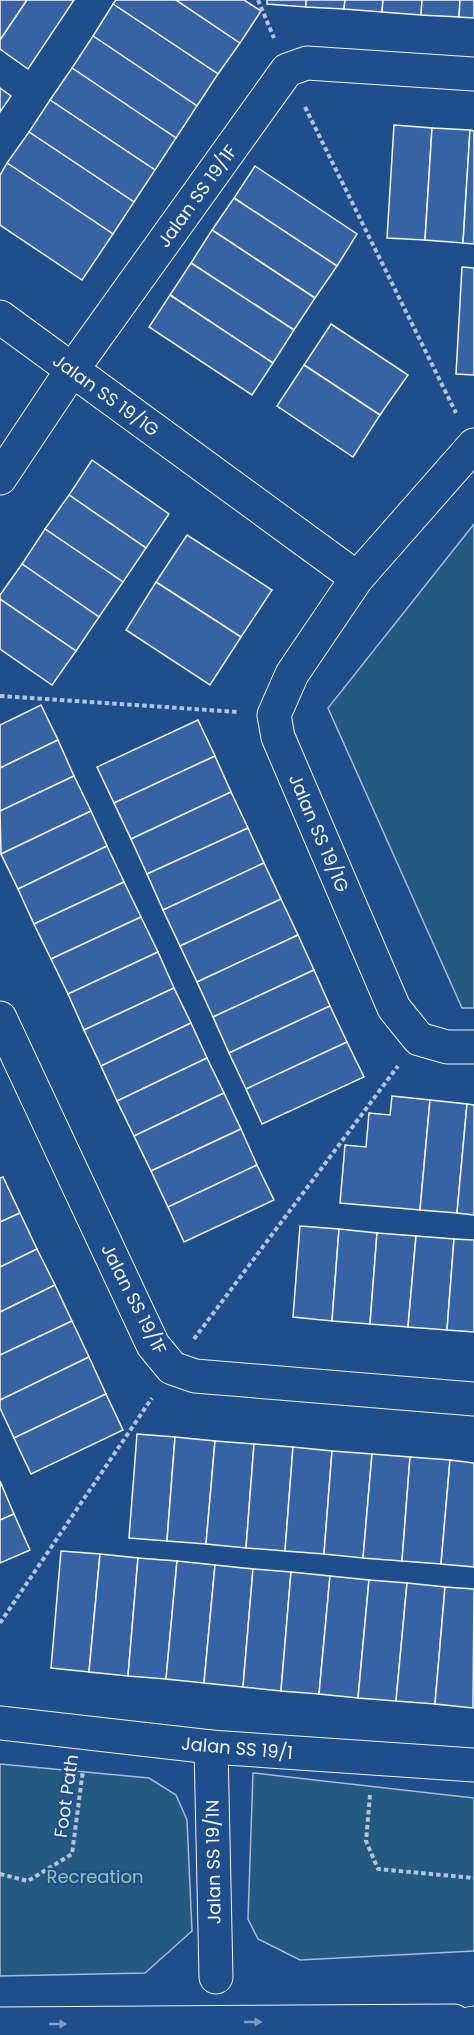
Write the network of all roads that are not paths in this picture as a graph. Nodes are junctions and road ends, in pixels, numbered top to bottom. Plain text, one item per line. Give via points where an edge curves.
1 (474, 74) edge
2 (0, 317) edge
3 (72, 370) junction
4 (473, 446) edge
5 (0, 478) edge
6 (357, 578) junction
7 (0, 1018) edge
8 (474, 1047) edge
9 (474, 1399) edge
10 (0, 1724) edge
11 (211, 1747) junction
12 (474, 1765) edge
13 (216, 1977) dead end
14 (474, 2022) edge
15 (0, 2024) edge
16 (417, 2035) edge

1 - 3 main road, Jalan SS 19/1F via 307,63 287,70
2 - 3 main road, Jalan SS 19/1G
3 - 5 main road, Jalan SS 19/1F
3 - 6 main road, Jalan SS 19/1G
4 - 6 main road
6 - 8 main road, Jalan SS 19/1G via 292,674 274,715 278,736 394,1008 419,1039 447,1047
7 - 9 main road, Jalan SS 19/1F via 153,1345 172,1368 195,1376
10 - 11 main road, Jalan SS 19/1
11 - 12 main road, Jalan SS 19/1
11 - 13 main road, Jalan SS 19/1N
15 -> 14 main road
14 - 16 main road

